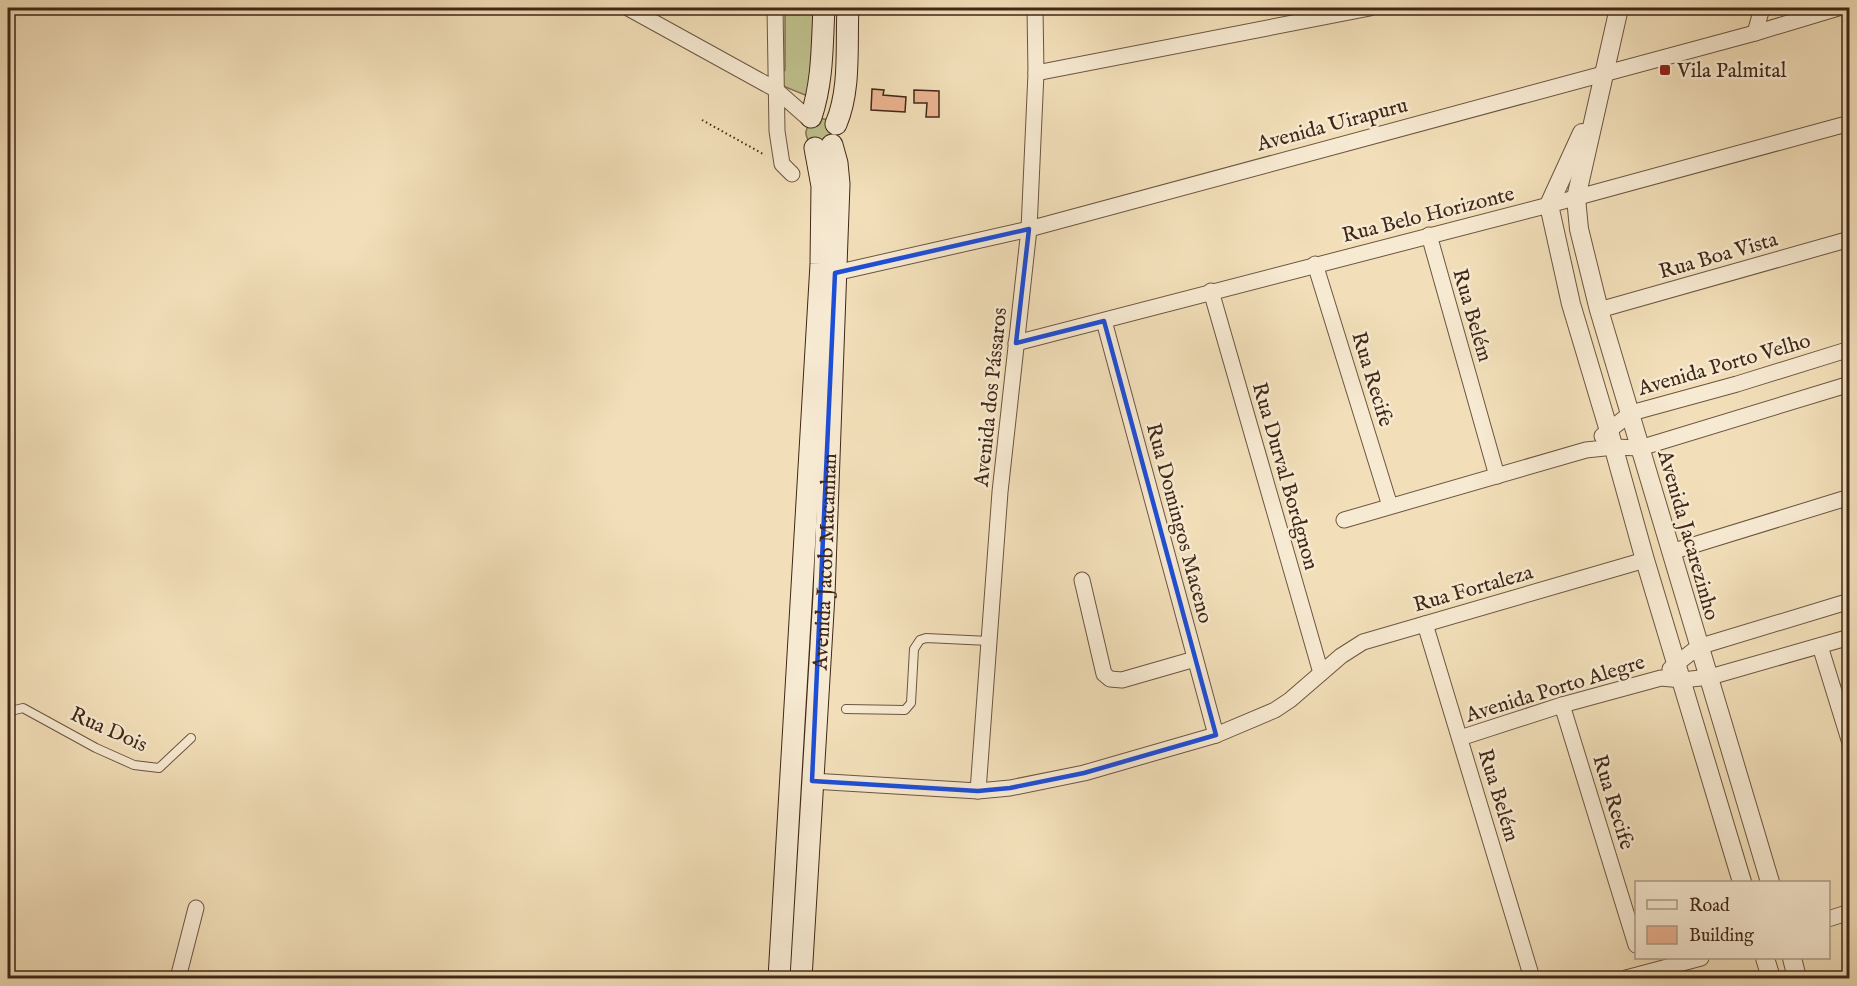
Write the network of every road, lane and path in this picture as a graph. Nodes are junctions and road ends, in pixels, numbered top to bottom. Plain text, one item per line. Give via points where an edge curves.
1 (628, 8) edge
2 (775, 8) edge
3 (824, 8) edge
4 (848, 8) edge
5 (1035, 8) edge
6 (1370, 8) edge
7 (1619, 8) edge
8 (1762, 8) edge
9 (1838, 8) edge
10 (1755, 33) junction
11 (1604, 72) junction
12 (1036, 73) junction
13 (775, 89) junction
14 (1596, 102) junction
15 (810, 118) junction
16 (702, 120) dead end
17 (1850, 123) edge
18 (828, 139) junction
19 (787, 169) joint
20 (1576, 198) junction
21 (1549, 206) junction
22 (1029, 229) junction
23 (1429, 235) junction
24 (1850, 239) edge
25 (1315, 264) junction
26 (835, 273) junction
27 (1211, 291) junction
28 (1599, 310) junction
29 (1104, 321) junction
30 (1016, 342) junction
31 (1850, 349) edge
32 (1850, 384) edge
33 (1631, 413) junction
34 (1612, 439) junction
35 (1640, 448) junction
36 (1497, 476) junction
37 (1850, 497) edge
38 (1390, 506) junction
39 (1344, 520) dead end
40 (1671, 552) junction
41 (1645, 560) junction
42 (1082, 580) dead end
43 (1850, 601) edge
44 (1425, 624) junction
45 (1850, 637) edge
46 (989, 641) junction
47 (1820, 646) junction
48 (1698, 647) junction
49 (1195, 659) junction
50 (1679, 671) junction
51 (1322, 673) junction
52 (1710, 677) junction
53 (1562, 705) junction
54 (846, 710) dead end
55 (8, 716) edge
56 (1216, 735) junction
57 (191, 738) dead end
58 (1460, 738) junction
59 (1850, 743) edge
60 (812, 781) junction
61 (978, 791) junction
62 (1742, 881) edge
63 (1770, 881) edge
64 (196, 908) dead end
65 (1850, 912) edge
66 (1830, 918) edge
67 (1635, 942) edge
68 (1641, 959) edge
69 (1694, 959) edge
70 (1766, 959) edge
71 (1792, 959) edge
72 (1645, 973) junction
73 (178, 978) edge
74 (779, 978) edge
75 (801, 978) edge
76 (1532, 978) edge
77 (1626, 978) edge
78 (1771, 978) edge
79 (1797, 978) edge

1 - 13 street
2 - 13 street
3 - 15 main road via 821,79
4 - 18 main road, Avenida Jacob Macanhan via 845,82 840,114
5 - 12 street, Avenida dos Pássaros
6 - 12 street
7 - 11 street
8 - 10 street
9 - 10 street, Avenida Uirapuru
10 - 11 street, Avenida Uirapuru
11 - 14 street
11 - 22 street, Avenida Uirapuru
12 - 22 street, Avenida dos Pássaros
13 - 15 street
13 - 19 street via 777,131
14 - 20 street, Avenida Jacarezinho
14 - 21 street
15 - 18 main road via 828,116
15 - 18 main road via 804,126 804,137 810,146
16 - 19 path
17 - 20 street, Rua Belo Horizonte
18 - 26 main road, Avenida Jacob Macanhan via 837,163 839,184
18 - 74 main road, Avenida Jacob Macanhan via 822,186 821,264
20 - 21 street, Rua Belo Horizonte
20 - 28 street, Avenida Jacarezinho via 1579,229
21 - 23 street, Rua Belo Horizonte
21 - 34 street via 1571,304
22 - 26 street, Avenida Uirapuru
22 - 30 street, Avenida dos Pássaros
23 - 25 street, Rua Belo Horizonte
23 - 36 street, Rua Belém
24 - 28 street, Rua Boa Vista
25 - 27 street, Rua Belo Horizonte
25 - 38 street, Rua Recife
26 - 60 main road, Avenida Jacob Macanhan
27 - 29 street, Rua Belo Horizonte
27 - 51 street, Rua Durval Bordgnon
28 - 33 street, Avenida Jacarezinho
29 - 30 street, Rua Belo Horizonte
29 - 49 street, Rua Domingos Maceno
30 - 46 street, Avenida dos Pássaros
31 - 33 street, Avenida Porto Velho
32 - 35 street
33 - 34 street, Avenida Porto Velho
33 - 35 street, Avenida Jacarezinho
34 - 35 street
34 - 36 street, Avenida Porto Velho
34 - 41 street
35 - 40 street, Avenida Jacarezinho
36 - 38 street, Avenida Porto Velho
37 - 40 street
38 - 39 street, Avenida Porto Velho
40 - 48 street, Avenida Jacarezinho
41 - 44 street, Rua Fortaleza
41 - 50 street
42 - 49 street via 1104,674 1110,680
43 - 48 street, Avenida Porto Alegre
44 - 51 street, Rua Fortaleza via 1363,642
44 - 58 street, Rua Belém
45 - 47 street
46 - 54 lane via 920,640 914,649 911,704 905,710
46 - 61 street, Avenida dos Pássaros
47 - 52 street
47 - 59 street
48 - 50 street, Avenida Porto Alegre
48 - 52 street, Avenida Jacarezinho
49 - 56 street, Rua Domingos Maceno
50 - 52 street
50 - 53 street, Avenida Porto Alegre
50 - 62 street
51 - 56 street, Rua Fortaleza via 1275,710
52 - 63 street, Avenida Jacarezinho
53 - 58 street, Avenida Porto Alegre
53 - 67 street, Rua Recife
55 - 57 lane, Rua Dois via 23,708 134,765 159,768
56 - 61 street, Rua Fortaleza via 1084,773
58 - 76 street, Rua Belém
60 - 61 street, Rua Fortaleza
60 - 75 main road, Avenida Jacob Macanhan
64 - 73 street
65 - 66 street
68 - 72 street
69 - 72 street
70 - 78 street
71 - 79 street
72 - 77 street

